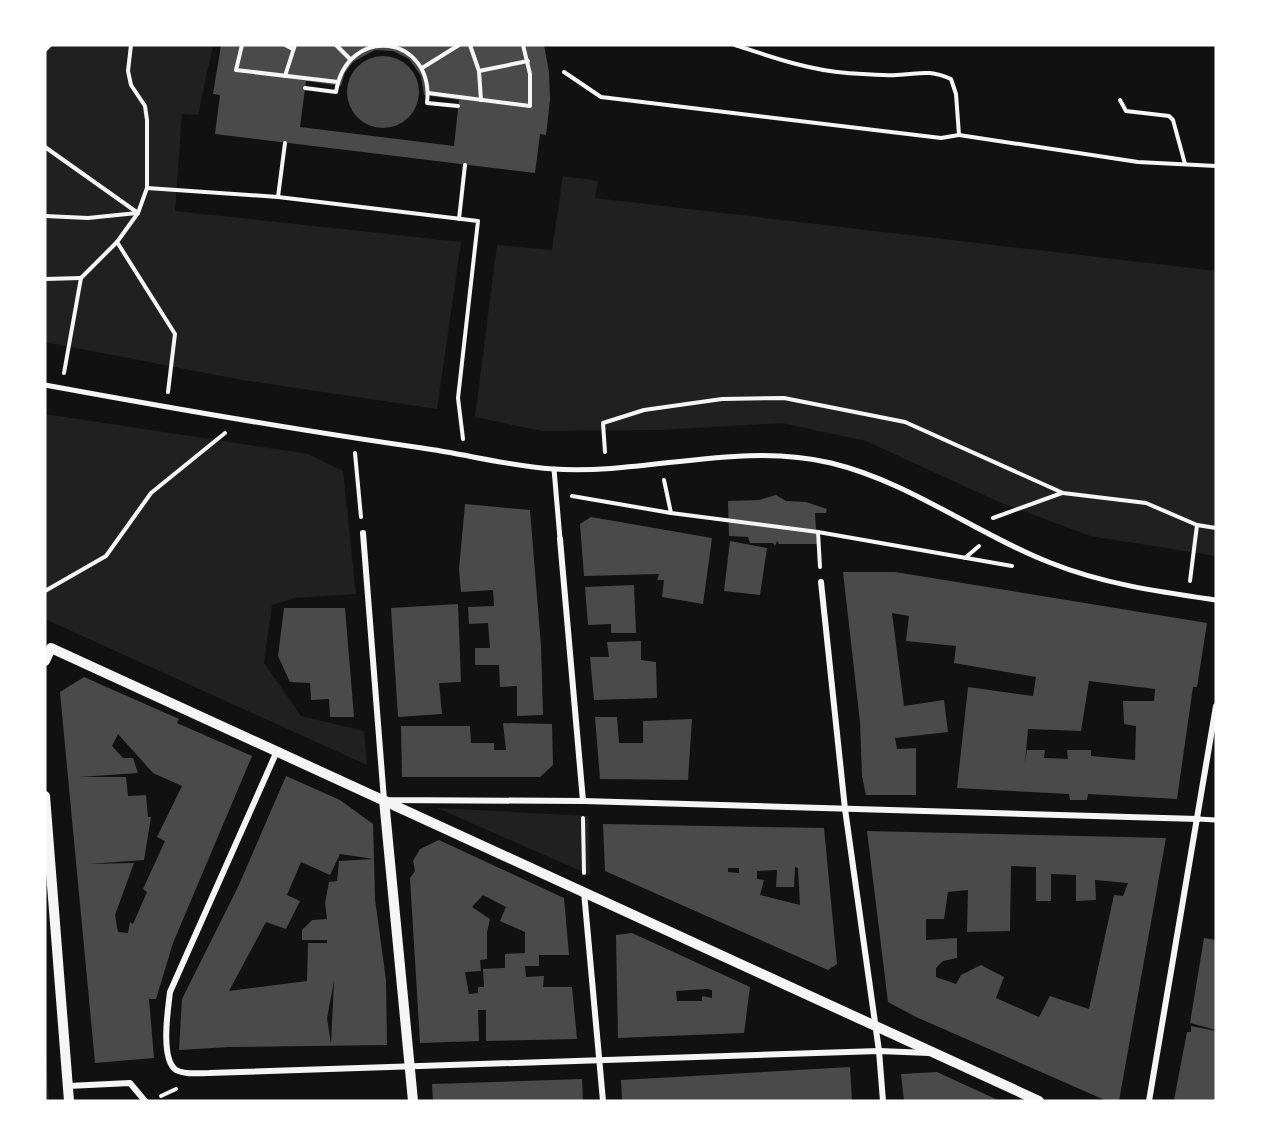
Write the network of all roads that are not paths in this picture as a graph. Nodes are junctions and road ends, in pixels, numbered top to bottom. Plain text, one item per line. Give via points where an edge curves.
1 (45, 385) edge
2 (554, 469) junction
3 (363, 533) road end
4 (560, 539) joint
5 (821, 582) dead end
6 (1216, 600) edge
7 (48, 646) edge
8 (45, 661) edge
9 (1216, 706) edge
10 (277, 752) junction
11 (45, 796) edge
12 (384, 800) junction
13 (583, 801) junction
14 (845, 808) junction
15 (1198, 819) junction
16 (1216, 820) edge
17 (584, 892) junction
18 (874, 1025) junction
19 (879, 1051) junction
20 (935, 1054) junction
21 (599, 1060) junction
22 (411, 1066) junction
23 (68, 1086) junction
24 (69, 1101) edge
25 (145, 1101) edge
26 (413, 1101) edge
27 (603, 1101) edge
28 (883, 1101) edge
29 (1039, 1101) edge
30 (1149, 1101) edge

1 - 2 street
2 - 4 street
2 - 6 street via 659,465 732,455 779,455 831,463 879,479 1052,564 1130,586
3 - 12 street
4 - 13 street
5 - 14 street
7 - 8 street
7 - 10 street
9 - 15 street
10 - 12 street
10 - 22 street via 170,992 166,1023 169,1061 177,1070 189,1073
11 - 23 street
12 - 13 street
12 - 17 street
12 - 22 street
13 - 14 street
14 - 15 street
14 - 18 street
15 - 16 street
15 - 30 street
17 - 18 street
17 - 21 street
18 - 19 street
18 - 20 street
19 - 20 street
19 - 21 street
19 - 28 street
20 - 29 street
21 - 22 street
21 - 27 street
22 - 26 street
23 - 24 street
23 - 25 street via 130,1083

